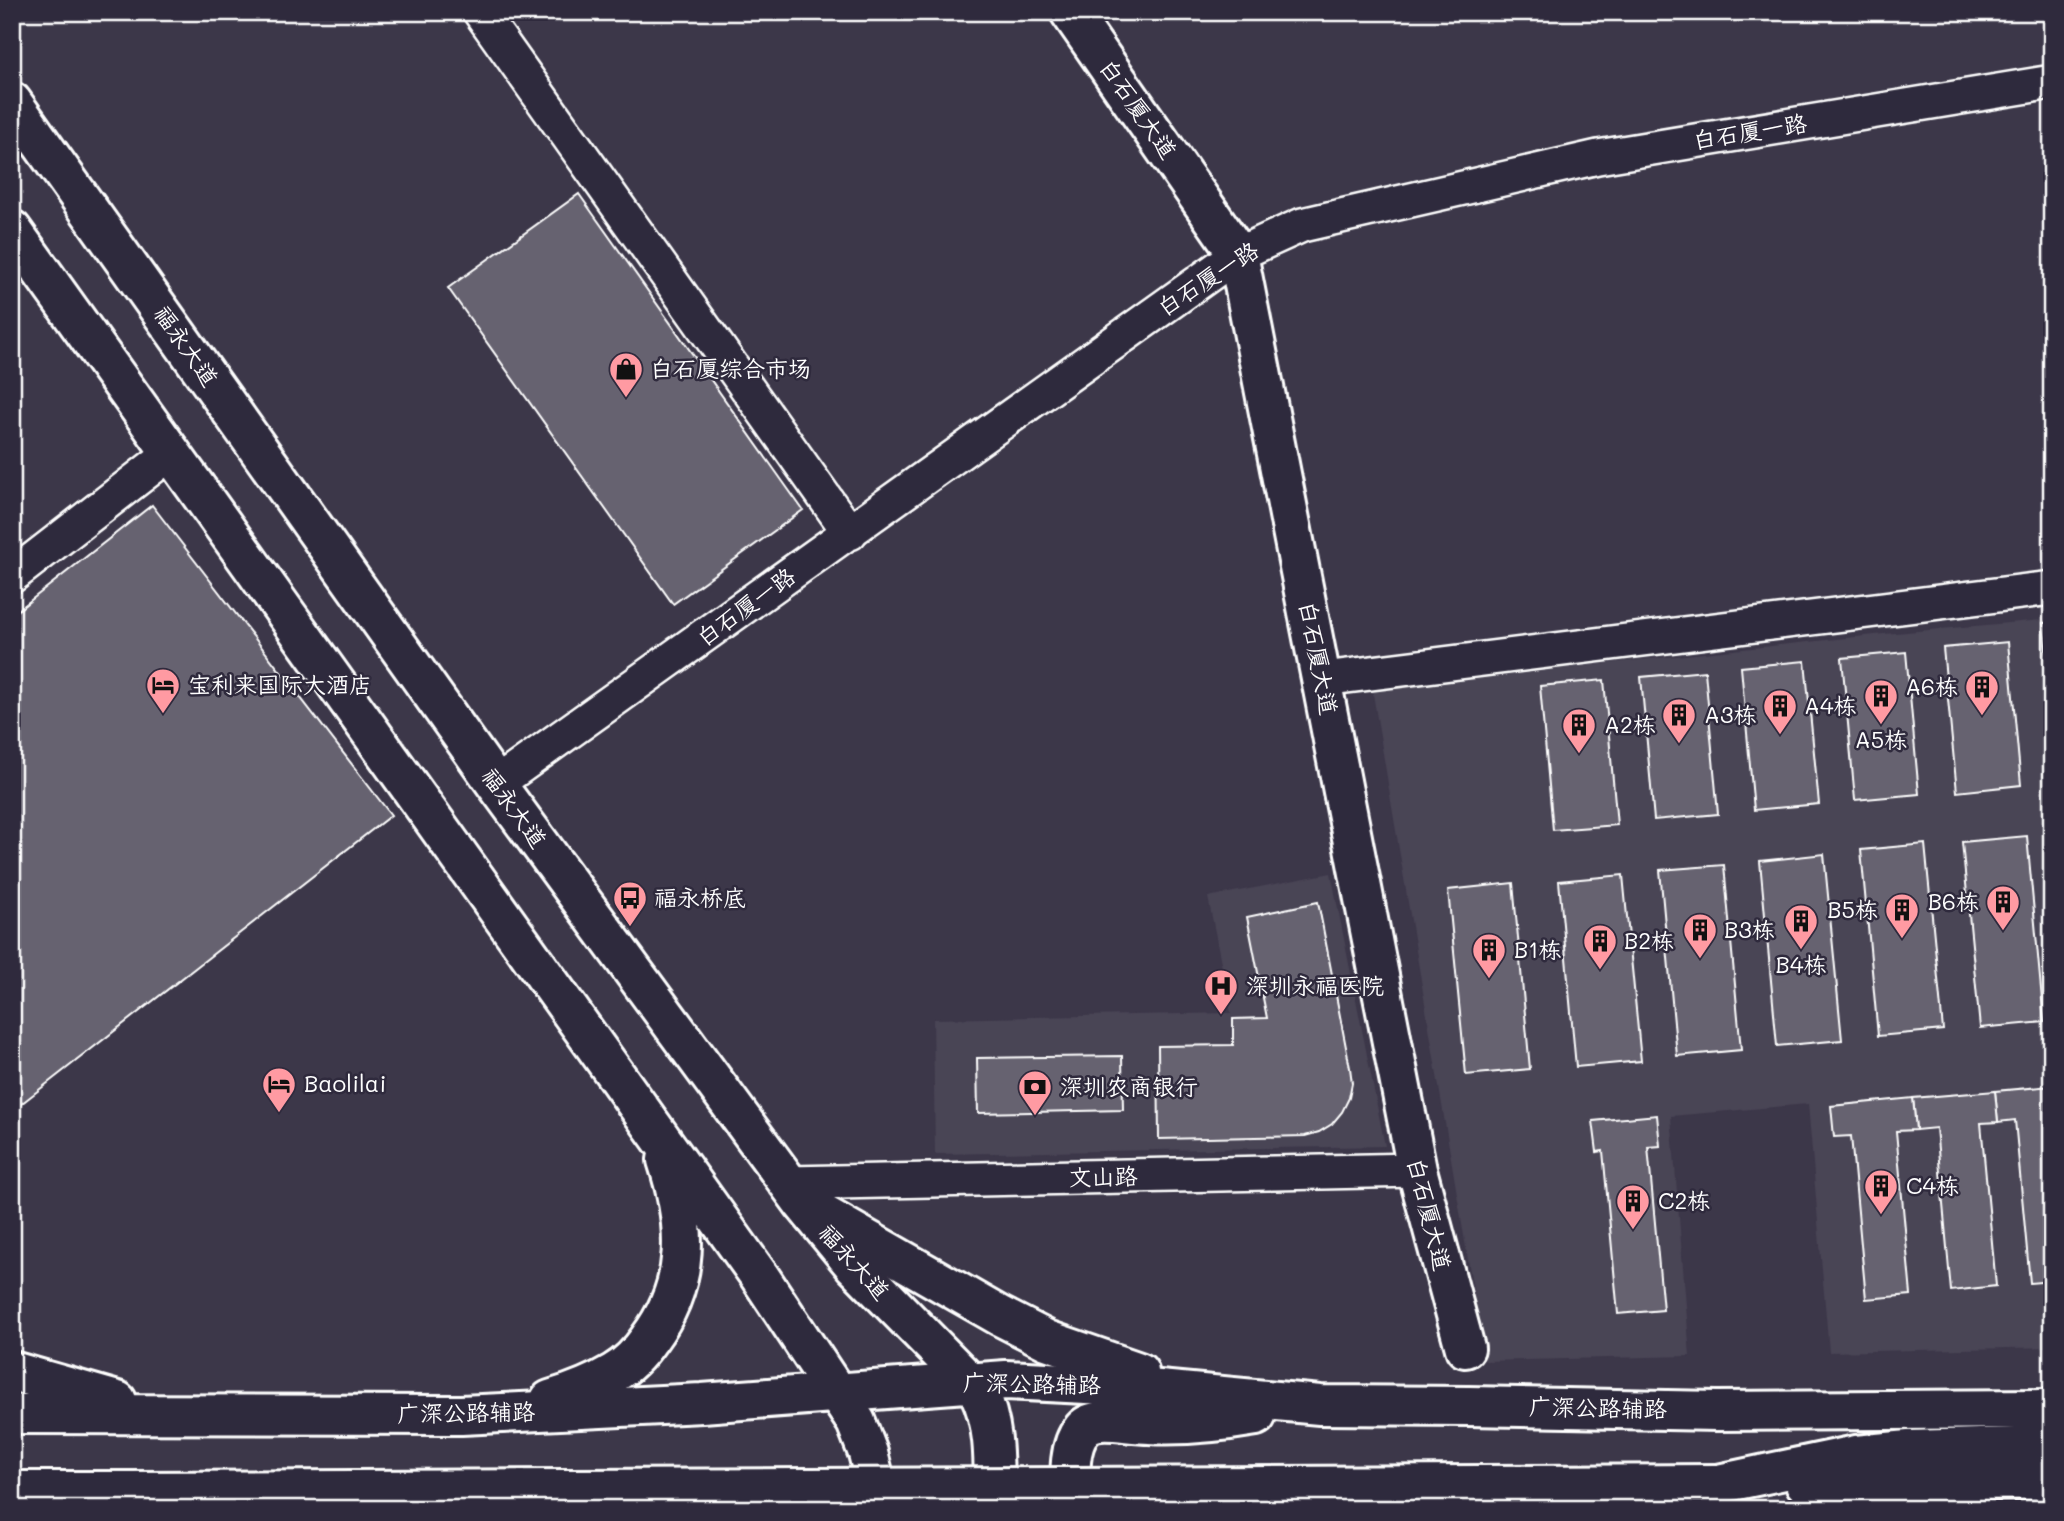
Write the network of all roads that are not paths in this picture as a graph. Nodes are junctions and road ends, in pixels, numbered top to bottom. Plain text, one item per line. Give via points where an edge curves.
1 (480, 12) edge
2 (1070, 12) edge
3 (2052, 82) edge
4 (12, 102) edge
5 (12, 230) edge
6 (1238, 254) junction
7 (172, 452) junction
8 (850, 533) junction
9 (12, 576) edge
10 (2052, 588) edge
11 (1323, 679) junction
12 (496, 784) junction
13 (659, 1135) junction
14 (1417, 1170) junction
15 (796, 1193) junction
16 (1465, 1348) dead end
17 (12, 1371) edge
18 (970, 1381) junction
19 (836, 1391) junction
20 (1218, 1397) junction
21 (702, 1403) junction
22 (1320, 1405) junction
23 (2052, 1409) edge
24 (12, 1413) edge
25 (166, 1415) junction
26 (461, 1415) junction
27 (2052, 1446) edge
28 (2052, 1480) edge
29 (1718, 1484) junction
30 (12, 1491) edge
31 (846, 1509) edge
32 (877, 1509) edge
33 (994, 1509) edge
34 (1071, 1509) edge

1 - 8 street
2 - 6 main road, 白石厦大道
3 - 6 street, 白石厦一路 via 1598,157 1302,225
4 - 12 main road, 福永大道
5 - 7 main road
6 - 8 street, 白石厦一路
6 - 11 main road, 白石厦大道
7 - 9 street
7 - 13 main road
8 - 12 street, 白石厦一路
10 - 11 street
11 - 14 main road, 白石厦大道
12 - 15 main road, 福永大道
13 - 19 main road
13 - 26 main road via 682,1222 676,1292 663,1321 617,1371 584,1389 547,1401
14 - 15 street, 文山路
14 - 16 main road, 白石厦大道
15 - 18 main road, 福永大道 via 869,1281
15 - 20 main road via 1047,1340
17 - 25 main road
18 - 19 main road, 广深公路辅路
18 - 20 main road, 广深公路辅路 via 1072,1383
18 - 33 main road, 福永大道 via 987,1408 991,1425
19 - 21 main road, 广深公路辅路
19 - 32 main road via 856,1422 868,1453
20 - 22 main road, 广深公路辅路
21 - 26 main road, 广深公路辅路
21 - 31 main road via 776,1404 815,1415 838,1441
22 - 23 main road, 广深公路辅路 via 1717,1411
22 - 34 main road via 1203,1423 1091,1423 1076,1438
24 - 25 main road, 广深公路辅路
25 - 26 main road, 广深公路辅路
27 - 29 main road via 1856,1455
28 - 29 main road
29 - 30 main road, bridge

